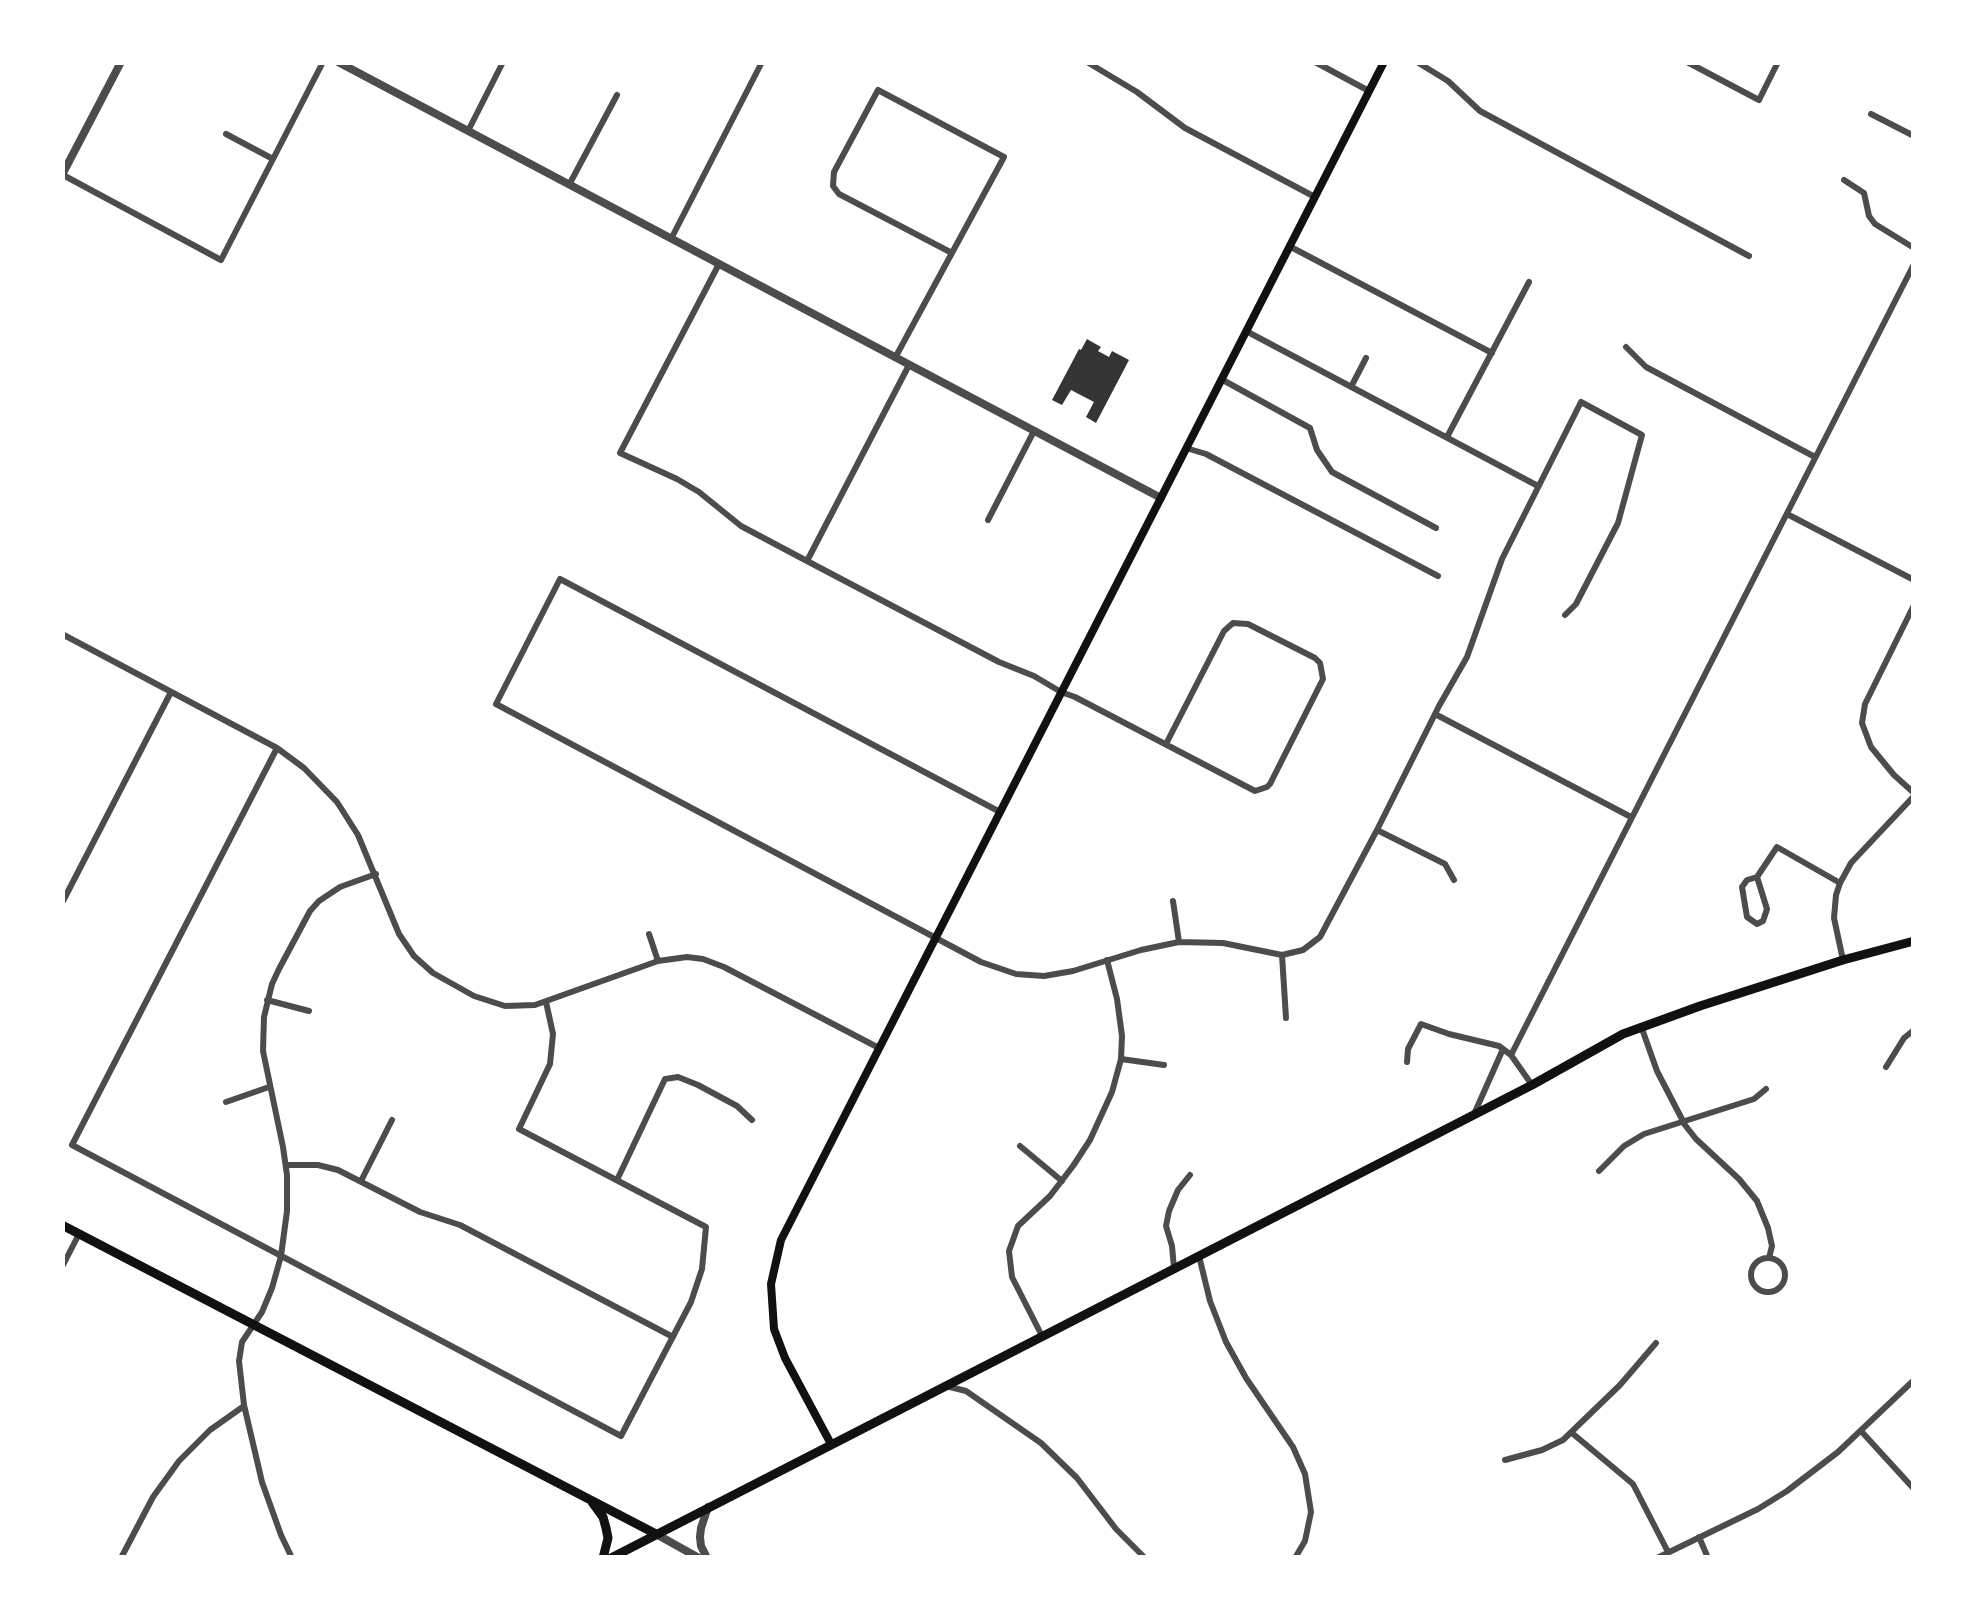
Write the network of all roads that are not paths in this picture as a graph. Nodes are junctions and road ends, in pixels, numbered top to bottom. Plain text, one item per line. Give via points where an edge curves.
1 (121, 62) edge
2 (323, 62) edge
3 (338, 62) edge
4 (504, 62) edge
5 (762, 62) edge
6 (1087, 62) edge
7 (1315, 62) edge
8 (1384, 62) edge
9 (1417, 62) edge
10 (1686, 62) edge
11 (1778, 62) edge
12 (1369, 91) junction
13 (616, 95) dead end
14 (1871, 114) dead end
15 (468, 132) junction
16 (226, 134) dead end
17 (1914, 136) edge
18 (274, 159) junction
19 (63, 175) edge
20 (1844, 180) dead end
21 (570, 185) junction
22 (1315, 197) junction
23 (671, 239) junction
24 (1289, 246) junction
25 (1914, 248) edge
26 (952, 253) junction
27 (1749, 256) dead end
28 (719, 264) junction
29 (1914, 264) edge
30 (1529, 282) dead end
31 (1246, 331) junction
32 (1626, 347) dead end
33 (1492, 353) junction
34 (895, 358) junction
35 (1366, 358) dead end
36 (909, 365) junction
37 (1221, 380) junction
38 (1352, 387) junction
39 (1034, 430) junction
40 (1447, 438) junction
41 (1186, 448) junction
42 (1815, 457) junction
43 (1538, 486) junction
44 (1161, 498) junction
45 (1787, 514) junction
46 (988, 520) dead end
47 (1436, 528) dead end
48 (807, 562) junction
49 (1438, 576) dead end
50 (1914, 580) edge
51 (1914, 605) edge
52 (1565, 615) dead end
53 (62, 634) edge
54 (171, 692) junction
55 (1061, 692) junction
56 (1435, 714) junction
57 (1166, 744) junction
58 (276, 748) junction
59 (1914, 794) edge
60 (1000, 812) junction
61 (1631, 818) junction
62 (1377, 830) junction
63 (376, 874) junction
64 (1757, 876) junction
65 (1454, 880) dead end
66 (1840, 883) junction
67 (1173, 901) dead end
68 (62, 903) edge
69 (649, 934) dead end
70 (935, 938) junction
71 (1914, 940) edge
72 (1179, 942) junction
73 (1282, 954) junction
74 (1107, 960) junction
75 (1843, 960) junction
76 (658, 961) junction
77 (267, 1000) junction
78 (546, 1002) junction
79 (309, 1012) dead end
80 (1286, 1018) dead end
81 (1641, 1026) junction
82 (1914, 1030) edge
83 (879, 1048) junction
84 (1502, 1048) junction
85 (1511, 1055) junction
86 (1121, 1059) junction
87 (1407, 1062) dead end
88 (1164, 1065) dead end
89 (1886, 1067) dead end
90 (1532, 1085) junction
91 (269, 1087) junction
92 (1766, 1089) dead end
93 (226, 1102) dead end
94 (1474, 1115) junction
95 (392, 1120) dead end
96 (752, 1120) dead end
97 (1683, 1122) junction
98 (1020, 1146) dead end
99 (286, 1165) junction
100 (1599, 1172) dead end
101 (1190, 1176) dead end
102 (617, 1180) junction
103 (361, 1181) junction
104 (1062, 1182) junction
105 (62, 1225) edge
106 (79, 1234) junction
107 (281, 1256) junction
108 (1199, 1256) junction
109 (1769, 1258) junction
110 (62, 1267) edge
111 (1174, 1268) junction
112 (253, 1324) junction
113 (1042, 1336) junction
114 (673, 1337) junction
115 (1656, 1343) dead end
116 (1914, 1380) edge
117 (944, 1386) junction
118 (244, 1406) junction
119 (1861, 1431) junction
120 (1572, 1433) junction
121 (831, 1444) junction
122 (1505, 1460) dead end
123 (1914, 1489) edge
124 (590, 1500) junction
125 (708, 1507) junction
126 (656, 1534) junction
127 (1698, 1537) junction
128 (1668, 1552) junction
129 (121, 1558) edge
130 (292, 1558) edge
131 (603, 1558) edge
132 (611, 1558) edge
133 (699, 1558) edge
134 (707, 1558) edge
135 (1144, 1558) edge
136 (1295, 1558) edge
137 (1657, 1558) edge
138 (1708, 1558) edge

1 - 19 street
2 - 18 street
3 - 15 street
4 - 15 street
5 - 23 street
6 - 22 street via 1185,128
7 - 12 street
8 - 12 main road
9 - 27 street via 1480,111
10 - 11 street via 1759,100
12 - 22 main road
13 - 21 street
14 - 17 street
15 - 21 street
16 - 18 street
18 - 19 street via 222,260
20 - 25 street via 1864,193 1874,224
21 - 23 street
22 - 24 main road
23 - 28 street
24 - 31 main road
24 - 33 street
26 - 26 street via 834,186 834,172 878,90 1004,157
26 - 34 street
28 - 34 street
28 - 48 street via 620,453 698,492 741,526
29 - 42 street
30 - 33 street
31 - 37 main road
31 - 38 street
32 - 42 street via 1646,367
33 - 40 street
34 - 36 street
35 - 38 street
36 - 39 street
36 - 48 street
37 - 41 main road
37 - 47 street via 1310,428 1332,472
38 - 40 street
39 - 44 street
39 - 46 street
40 - 43 street
41 - 44 main road
41 - 49 street
42 - 45 street
43 - 52 street via 1581,402 1642,434 1618,522
43 - 56 street via 1502,559 1467,657
44 - 55 main road
45 - 50 street
45 - 61 street
48 - 55 street
51 - 59 street via 1862,723 1871,747
53 - 54 street
54 - 58 street
54 - 68 street
55 - 57 street
55 - 60 main road
56 - 61 street
56 - 62 street
57 - 57 street via 1260,790 1270,784 1323,679 1320,663 1234,623
58 - 63 street via 337,802
58 - 107 street via 72,1145
59 - 66 street
60 - 70 main road
60 - 70 street via 560,580 504,688 496,704
61 - 85 street
62 - 65 street via 1445,864
62 - 73 street via 1324,932 1303,950
63 - 77 street via 340,887 310,911
63 - 78 street via 399,934 432,974 505,1006
64 - 64 street via 1767,909 1757,924 1747,917 1742,887
64 - 66 street via 1778,847
66 - 75 street via 1834,918
67 - 72 street
69 - 76 street
70 - 74 street via 1016,974 1054,975
70 - 83 main road
71 - 75 main road
72 - 73 street
72 - 74 street
73 - 80 street
74 - 86 street via 1122,1021
75 - 81 main road
76 - 78 street
76 - 83 street via 688,957 717,963
77 - 79 street
77 - 91 street via 262,1034
78 - 102 street via 554,1034 550,1064 519,1129
81 - 90 main road
81 - 97 street
82 - 89 street
83 - 121 main road via 772,1269 779,1344
84 - 85 street
84 - 87 street via 1421,1024
84 - 94 street
85 - 90 street
86 - 88 street
86 - 104 street via 1104,1112
90 - 94 main road
91 - 93 street
91 - 99 street
92 - 97 street
94 - 108 main road
95 - 103 street
96 - 102 street via 738,1106 672,1076 662,1084
97 - 100 street via 1631,1141
97 - 109 street via 1757,1201 1772,1246
98 - 104 street
99 - 103 street via 318,1165
99 - 107 street
101 - 111 street via 1166,1226
102 - 114 street via 706,1227 697,1286
103 - 114 street
104 - 113 street via 1018,1226 1008,1251 1012,1277
105 - 106 main road
106 - 110 street
106 - 112 main road
107 - 112 street
107 - 114 street via 621,1436
108 - 111 main road
108 - 136 street via 1226,1342 1305,1474 1309,1526
109 - 109 street via 1756,1262 1750,1274 1766,1292 1784,1276
111 - 113 main road
112 - 118 street via 240,1348
112 - 124 main road
113 - 117 main road
115 - 120 street
116 - 119 street
117 - 121 main road
117 - 135 street via 966,1392 1042,1444
118 - 129 street via 179,1461
118 - 130 street via 262,1482
119 - 123 street
119 - 127 street via 1787,1492
120 - 122 street
120 - 128 street via 1634,1484
121 - 125 main road
124 - 126 main road
124 - 131 main road via 606,1528
125 - 126 main road
125 - 134 street via 700,1534
126 - 132 main road
126 - 133 street
127 - 128 street
127 - 138 street
128 - 137 street

